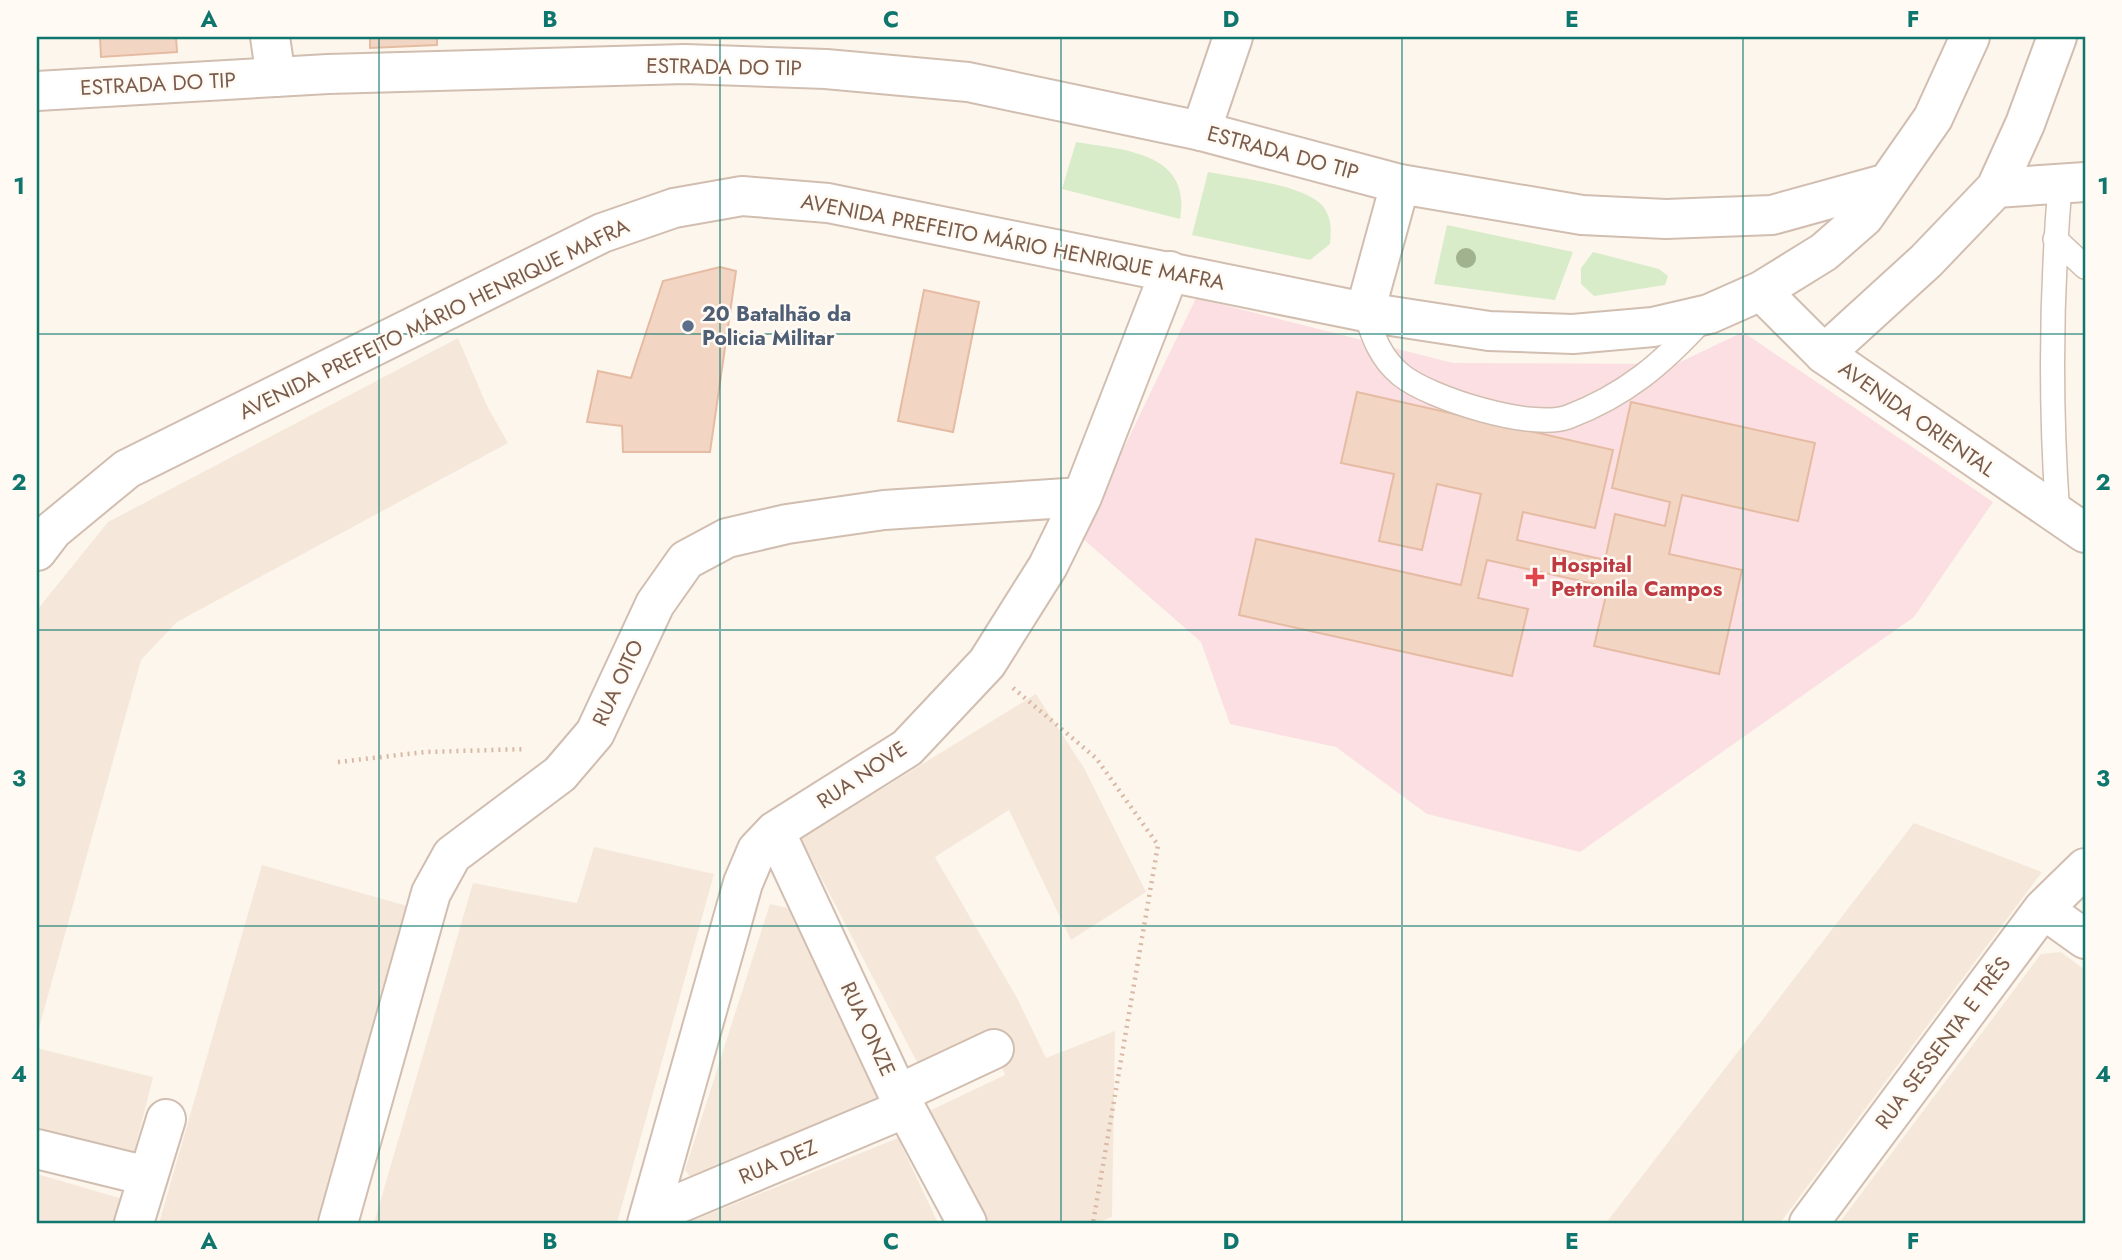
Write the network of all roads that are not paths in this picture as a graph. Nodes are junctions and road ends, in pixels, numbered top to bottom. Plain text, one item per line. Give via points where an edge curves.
1 (270, 37) edge
2 (1233, 37) edge
3 (1970, 37) edge
4 (2057, 37) edge
5 (276, 77) junction
6 (37, 91) edge
7 (1201, 131) junction
8 (2072, 183) edge
9 (1400, 184) junction
10 (1884, 184) junction
11 (1996, 188) junction
12 (2055, 239) junction
13 (2085, 267) edge
14 (1170, 271) junction
15 (1761, 291) junction
16 (1365, 312) junction
17 (1709, 314) junction
18 (1824, 354) junction
19 (1082, 496) junction
20 (2071, 524) edge
21 (37, 551) edge
22 (775, 831) junction
23 (2085, 868) edge
24 (2043, 909) junction
25 (2085, 939) edge
26 (994, 1049) dead end
27 (902, 1101) junction
28 (166, 1119) dead end
29 (37, 1149) edge
30 (147, 1176) junction
31 (648, 1220) edge
32 (134, 1223) edge
33 (338, 1223) edge
34 (967, 1223) edge
35 (1809, 1223) edge

1 - 5 street
2 - 7 street
3 - 10 street, AVENIDA PREFEITO MÁRIO HENRIQUE MAFRA via 1933,118
4 - 11 street
5 - 6 street, ESTRADA DO TIP
5 - 7 street, ESTRADA DO TIP via 685,64 827,69 968,82
7 - 9 street, ESTRADA DO TIP
8 - 11 street
8 - 12 lane
9 - 10 street, ESTRADA DO TIP via 1582,215 1666,219 1772,215
9 - 16 street
10 - 15 street, AVENIDA PREFEITO MÁRIO HENRIQUE MAFRA via 1864,217 1824,252
11 - 18 street via 1926,261
12 - 13 lane
12 - 20 lane via 2054,458
14 - 16 street, AVENIDA PREFEITO MÁRIO HENRIQUE MAFRA
14 - 19 street, RUA NOVE
14 - 21 street, AVENIDA PREFEITO MÁRIO HENRIQUE MAFRA via 828,203 742,197 674,208 602,233 127,469 53,530
15 - 17 street, AVENIDA PREFEITO MÁRIO HENRIQUE MAFRA
15 - 18 street, AVENIDA ORIENTAL
16 - 17 street, AVENIDA PREFEITO MÁRIO HENRIQUE MAFRA via 1489,331 1573,334 1653,327
16 - 17 lane via 1377,349 1402,376 1464,405 1531,420 1565,418 1618,395 1665,360
18 - 20 street, AVENIDA ORIENTAL
19 - 22 street, RUA NOVE via 1048,566 987,663 907,748
19 - 33 street, RUA OITO via 884,510 787,524 727,538 686,561 655,604 596,733 560,774 452,855 431,894
22 - 27 street, RUA ONZE
22 - 31 street, RUA NOVE via 757,850 743,883
23 - 24 street, RUA SESSENTA E TRÊS
24 - 25 street
24 - 35 street, RUA SESSENTA E TRÊS
26 - 27 street, RUA DEZ
27 - 31 street, RUA DEZ
27 - 34 street, RUA ONZE
28 - 30 street
29 - 30 street
30 - 32 street

